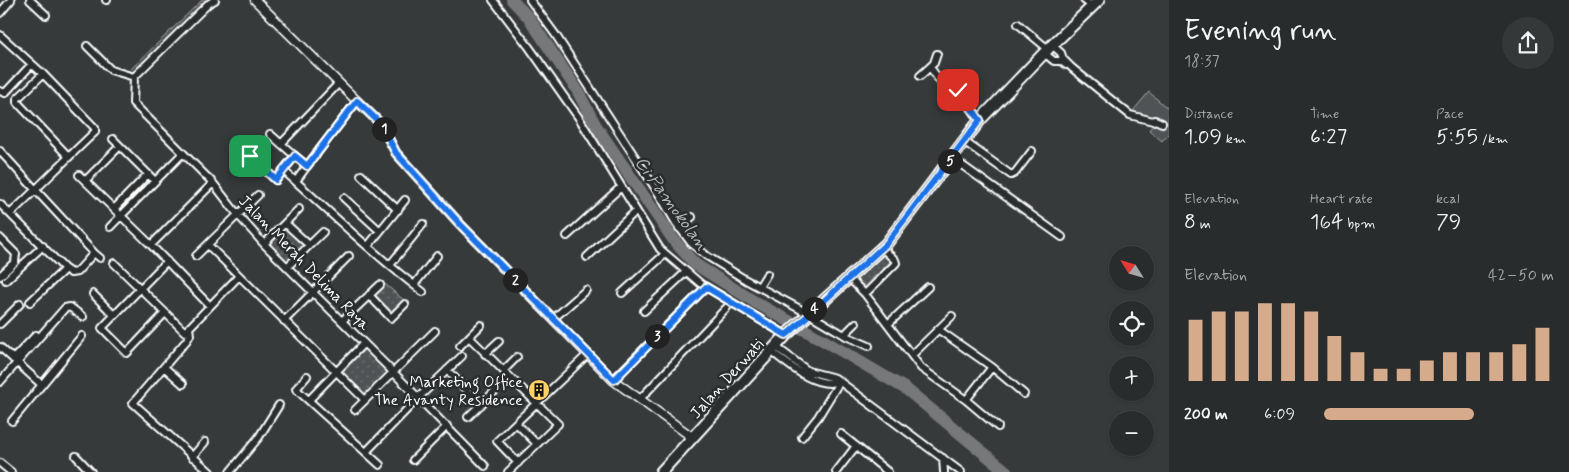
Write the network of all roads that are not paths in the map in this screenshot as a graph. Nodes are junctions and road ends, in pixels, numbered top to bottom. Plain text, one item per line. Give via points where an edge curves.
1 (11, 0) edge
2 (30, 0) edge
3 (215, 0) edge
4 (255, 0) edge
5 (493, 0) edge
6 (530, 0) edge
7 (209, 2) edge
8 (1092, 2) edge
9 (0, 13) edge
10 (46, 15) dead end
11 (1018, 24) dead end
12 (0, 35) edge
13 (87, 46) dead end
14 (1048, 49) junction
15 (937, 54) dead end
16 (32, 64) junction
17 (930, 67) junction
18 (1072, 68) junction
19 (43, 74) junction
20 (920, 76) dead end
21 (134, 77) junction
22 (336, 85) junction
23 (0, 91) edge
24 (355, 104) junction
25 (980, 120) junction
26 (1169, 125) edge
27 (270, 134) dead end
28 (113, 139) dead end
29 (965, 142) junction
30 (281, 144) junction
31 (120, 146) junction
32 (1032, 150) dead end
33 (0, 151) edge
34 (183, 153) junction
35 (69, 156) junction
36 (250, 156) dead end
37 (295, 156) junction
38 (952, 158) junction
39 (307, 166) junction
40 (283, 170) junction
41 (148, 174) junction
42 (79, 175) dead end
43 (360, 175) dead end
44 (85, 181) junction
45 (155, 181) junction
46 (296, 181) junction
47 (214, 183) junction
48 (621, 187) junction
49 (35, 190) junction
50 (258, 195) dead end
51 (344, 198) dead end
52 (405, 200) dead end
53 (0, 204) edge
54 (114, 209) junction
55 (299, 209) dead end
56 (398, 210) junction
57 (636, 211) junction
58 (10, 214) junction
59 (238, 215) junction
60 (121, 216) junction
61 (692, 217) dead end
62 (285, 223) junction
63 (423, 224) dead end
64 (110, 227) dead end
65 (679, 228) junction
66 (380, 231) junction
67 (323, 232) dead end
68 (567, 236) dead end
69 (1062, 237) dead end
70 (0, 238) edge
71 (208, 244) junction
72 (264, 244) junction
73 (151, 245) junction
74 (309, 245) junction
75 (43, 246) junction
76 (368, 246) junction
77 (882, 248) junction
78 (94, 253) junction
79 (665, 254) junction
80 (196, 256) dead end
81 (349, 256) dead end
82 (437, 256) dead end
83 (587, 257) dead end
84 (100, 258) dead end
85 (167, 261) junction
86 (114, 263) dead end
87 (390, 265) junction
88 (287, 267) junction
89 (65, 269) junction
90 (686, 272) junction
91 (767, 274) dead end
92 (239, 276) junction
93 (3, 278) edge
94 (849, 278) junction
95 (380, 285) dead end
96 (414, 285) junction
97 (706, 287) junction
98 (759, 287) junction
99 (928, 287) dead end
100 (140, 289) junction
101 (586, 290) dead end
102 (423, 292) dead end
103 (312, 293) junction
104 (622, 293) dead end
105 (93, 294) dead end
106 (865, 294) junction
107 (369, 295) junction
108 (30, 302) dead end
109 (731, 303) junction
110 (20, 304) dead end
111 (405, 304) dead end
112 (210, 306) junction
113 (644, 311) dead end
114 (166, 313) junction
115 (114, 315) junction
116 (808, 315) junction
117 (952, 316) dead end
118 (83, 318) dead end
119 (553, 319) junction
120 (284, 321) junction
121 (342, 322) junction
122 (856, 323) dead end
123 (0, 324) edge
124 (888, 324) junction
125 (481, 325) dead end
126 (189, 328) junction
127 (939, 330) junction
128 (435, 332) dead end
129 (788, 333) junction
130 (844, 335) junction
131 (82, 336) dead end
132 (469, 337) junction
133 (498, 341) dead end
134 (364, 343) junction
135 (460, 346) dead end
136 (869, 346) dead end
137 (0, 347) edge
138 (773, 348) junction
139 (485, 354) junction
140 (588, 354) junction
141 (912, 355) junction
142 (462, 356) dead end
143 (516, 357) dead end
144 (14, 361) junction
145 (164, 367) junction
146 (992, 367) junction
147 (447, 370) junction
148 (504, 370) junction
149 (337, 371) junction
150 (393, 372) junction
151 (307, 376) dead end
152 (614, 380) junction
153 (840, 381) junction
154 (0, 382) edge
155 (183, 384) dead end
156 (42, 385) junction
157 (495, 391) dead end
158 (1024, 394) dead end
159 (418, 398) junction
160 (640, 399) junction
161 (309, 400) junction
162 (365, 400) junction
163 (966, 400) junction
164 (537, 403) junction
165 (481, 405) junction
166 (279, 406) dead end
167 (356, 410) dead end
168 (468, 417) dead end
169 (12, 420) dead end
170 (516, 423) junction
171 (447, 426) junction
172 (998, 427) dead end
173 (841, 434) dead end
174 (802, 437) dead end
175 (690, 440) junction
176 (205, 442) dead end
177 (537, 444) junction
178 (856, 446) junction
179 (366, 452) junction
180 (76, 456) dead end
181 (192, 457) junction
182 (943, 458) junction
183 (413, 460) dead end
184 (518, 462) junction
185 (0, 463) edge
186 (380, 465) dead end
187 (485, 466) dead end
188 (11, 472) edge
189 (91, 472) edge
190 (210, 472) edge
191 (230, 472) edge
192 (508, 472) edge
193 (662, 472) edge
194 (836, 472) edge
195 (888, 472) edge
196 (944, 472) edge
197 (961, 472) edge

1 - 9 street
2 - 10 street
3 - 7 street
4 - 22 street
5 - 48 street via 579,118
6 - 65 street
7 - 21 street
8 - 14 main road, Jalan Derwati
11 - 14 street
12 - 16 street
13 - 21 street via 112,70
14 - 18 street via 1054,60
14 - 18 street via 1061,53
14 - 25 main road, Jalan Derwati
15 - 17 street
16 - 19 street
16 - 23 street via 5,93
17 - 20 street
17 - 25 street via 948,93 958,90
18 - 26 street via 1130,116
19 - 35 street via 17,102
19 - 35 street via 95,128 95,132
21 - 34 street, Jalan Merah Delima Raya via 133,103
22 - 24 street
22 - 30 street
24 - 39 street
24 - 119 street via 381,124 396,153
25 - 29 main road, Jalan Derwati
27 - 30 street
28 - 31 street
29 - 32 street via 1011,175 1016,173
29 - 38 main road, Jalan Derwati
30 - 37 street
31 - 41 street
31 - 44 street
33 - 49 street
34 - 45 street
34 - 47 street, Jalan Merah Delima Raya
35 - 49 street
36 - 40 street via 276,180
37 - 39 street
37 - 40 street
38 - 69 street
38 - 77 main road, Jalan Derwati
39 - 46 street
40 - 46 street
41 - 45 street
41 - 54 street
42 - 44 street
43 - 56 street
44 - 54 street
45 - 60 street
46 - 76 street
47 - 59 street, Jalan Merah Delima Raya
47 - 73 street
48 - 57 street
48 - 68 street
49 - 58 street
49 - 78 street
50 - 59 street
51 - 66 street
52 - 56 street
53 - 58 street
54 - 60 street
55 - 62 street
56 - 66 street
57 - 79 street
57 - 83 street
58 - 75 street
59 - 71 street
59 - 72 street, Jalan Merah Delima Raya
60 - 64 street
60 - 73 street
61 - 65 street
62 - 72 street
62 - 74 street
63 - 87 street
65 - 98 street via 707,256
66 - 76 street
67 - 74 street
70 - 93 street via 16,254 15,262
71 - 80 street
71 - 92 street
72 - 88 street, Jalan Merah Delima Raya
73 - 85 street
74 - 88 street
75 - 89 street
75 - 93 street
76 - 87 street
77 - 94 main road, Jalan Derwati
77 - 106 street via 896,264
78 - 84 street
78 - 89 street via 77,272
79 - 90 street
79 - 104 street
81 - 103 street
82 - 96 street
85 - 100 street
85 - 112 street
86 - 100 street
87 - 96 street
88 - 103 street, Jalan Merah Delima Raya
89 - 108 street
90 - 97 street
90 - 113 street
91 - 98 street
92 - 112 street
92 - 120 street
94 - 106 street
94 - 116 main road, Jalan Derwati
95 - 107 street
96 - 102 street
97 - 109 street
97 - 152 street
98 - 116 street
99 - 124 street
100 - 114 street
100 - 115 street
101 - 119 street
103 - 120 street
103 - 121 street, Jalan Merah Delima Raya
105 - 115 street
106 - 124 street
107 - 111 street via 391,318
107 - 121 street
109 - 129 street
109 - 160 street
110 - 123 street
112 - 126 street
114 - 115 street via 127,353 102,328
114 - 126 street via 185,332
116 - 129 main road, Jalan Derwati
116 - 130 street
117 - 127 street
118 - 144 street via 70,307 65,308
119 - 140 street
120 - 149 street
121 - 134 street, Jalan Merah Delima Raya
122 - 130 street
124 - 141 street
125 - 132 street
126 - 145 street via 188,340
127 - 141 street
127 - 146 street
128 - 150 street
129 - 138 main road, Jalan Derwati
130 - 136 street
131 - 156 street
132 - 135 street
132 - 139 street
133 - 139 street
134 - 149 street
134 - 150 street, Jalan Merah Delima Raya
137 - 144 street
138 - 153 street via 812,379 832,384
138 - 175 main road, Jalan Derwati
139 - 148 street
140 - 152 street
140 - 164 street
141 - 163 street via 921,368
142 - 147 street
143 - 148 street
144 - 154 street
144 - 156 street
145 - 155 street
145 - 181 street via 132,404
146 - 158 street
146 - 163 street
147 - 159 street
147 - 165 street
148 - 164 street
149 - 161 street
149 - 162 street
150 - 159 street, Jalan Merah Delima Raya
150 - 162 street
151 - 161 street via 296,388
152 - 160 street
153 - 174 street
153 - 182 street
156 - 169 street
157 - 165 street
159 - 171 street, Jalan Merah Delima Raya
159 - 179 street
160 - 175 street
161 - 179 street
162 - 167 street
163 - 172 street
164 - 170 street
164 - 177 street via 558,424
165 - 168 street
166 - 191 street
170 - 177 street
170 - 184 street via 497,441
171 - 183 street
171 - 187 street, Jalan Merah Delima Raya
173 - 178 street
175 - 193 main road, Jalan Derwati
176 - 181 street
177 - 184 street
178 - 194 street
178 - 195 street
179 - 186 street
180 - 189 street
181 - 190 street
182 - 196 street
182 - 197 street
184 - 192 street
185 - 188 street

